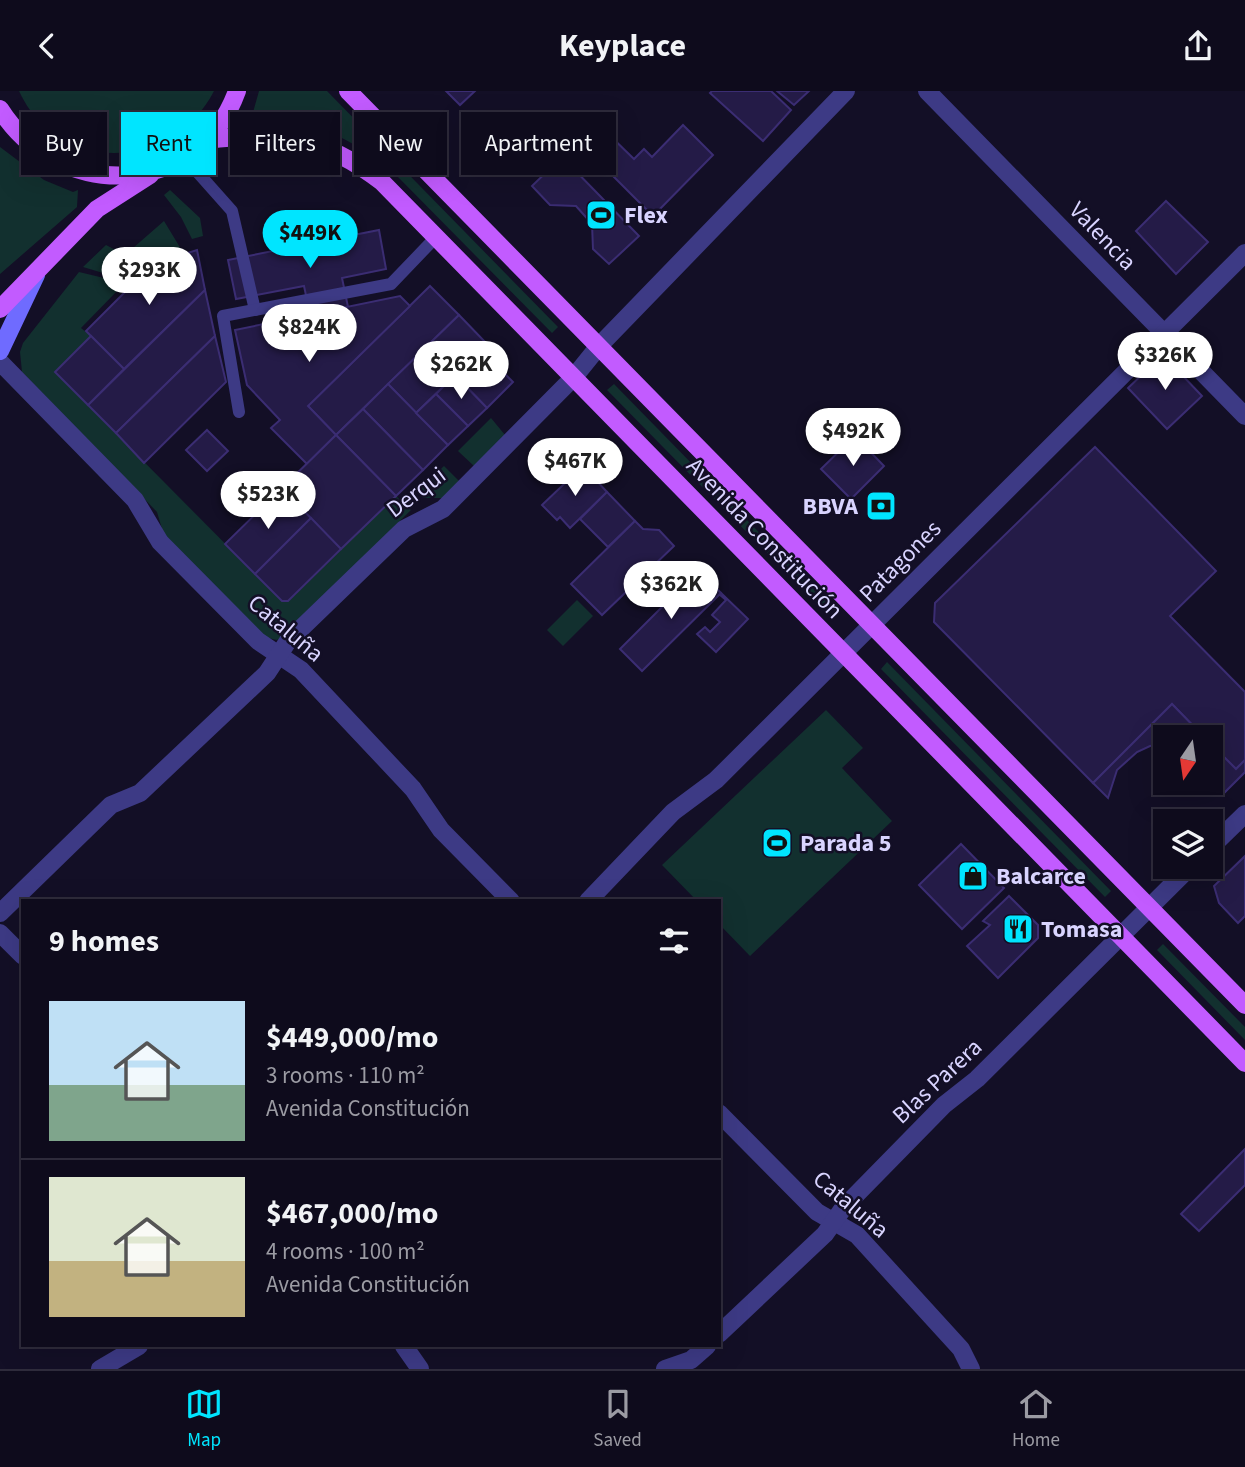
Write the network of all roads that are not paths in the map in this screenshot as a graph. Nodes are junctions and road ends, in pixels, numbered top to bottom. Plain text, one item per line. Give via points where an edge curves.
1 (237, 91) edge
2 (348, 91) edge
3 (846, 91) edge
4 (927, 91) edge
5 (0, 109) edge
6 (216, 128) edge
7 (216, 139) edge
8 (129, 175) edge
9 (150, 175) edge
10 (200, 175) edge
11 (437, 236) junction
12 (1245, 253) edge
13 (37, 271) junction
14 (0, 309) edge
15 (255, 310) junction
16 (1164, 333) junction
17 (599, 346) junction
18 (0, 351) edge
19 (0, 362) edge
20 (574, 377) junction
21 (239, 412) dead end
22 (1245, 416) edge
23 (871, 624) junction
24 (843, 653) junction
25 (279, 655) junction
26 (1245, 814) edge
27 (1223, 835) edge
28 (1178, 879) edge
29 (509, 899) edge
30 (591, 899) edge
31 (1149, 907) junction
32 (0, 913) edge
33 (0, 933) edge
34 (1120, 936) junction
35 (21, 954) edge
36 (1245, 1005) edge
37 (1245, 1063) edge
38 (721, 1115) edge
39 (834, 1221) junction
40 (721, 1332) edge
41 (137, 1347) edge
42 (405, 1347) edge
43 (706, 1347) edge
44 (100, 1369) edge
45 (420, 1369) edge
46 (665, 1369) edge
47 (971, 1369) edge

1 - 6 main road
2 - 17 main road, Avenida Constitución
3 - 17 street, Derqui
4 - 16 street, Valencia
5 - 8 main road via 41,154 81,172
7 - 11 main road, Avenida Constitución via 271,135 322,145 382,182
9 - 13 main road via 97,209
10 - 15 lane via 232,211
11 - 15 lane via 391,283
11 - 20 main road, Avenida Constitución
12 - 16 street, Patagones
13 - 14 main road
13 - 18 main road
15 - 21 lane via 223,316
16 - 22 street, Valencia
16 - 23 street, Patagones
17 - 20 street, Derqui
17 - 23 main road, Avenida Constitución
19 - 25 street, Cataluña via 135,500 160,542 258,641
20 - 24 main road, Avenida Constitución
20 - 25 street, Derqui via 443,509 404,529
23 - 24 street, Patagones
23 - 31 main road, Avenida Constitución
24 - 30 street, Patagones via 716,780 673,812
24 - 34 main road, Avenida Constitución
25 - 29 street, Cataluña via 301,670 403,779 440,830
25 - 32 street, Derqui via 267,673 140,793 111,805
26 - 27 street
28 - 31 street, Blas Parera
31 - 34 street, Blas Parera
31 - 36 main road, Avenida Constitución
33 - 35 street
34 - 37 main road, Avenida Constitución
34 - 39 street, Blas Parera via 977,1079 944,1105
38 - 39 street, Cataluña via 817,1212
39 - 40 street, Blas Parera
39 - 47 street, Cataluña via 857,1235 961,1349
41 - 44 street
42 - 45 street
43 - 46 street via 691,1360

